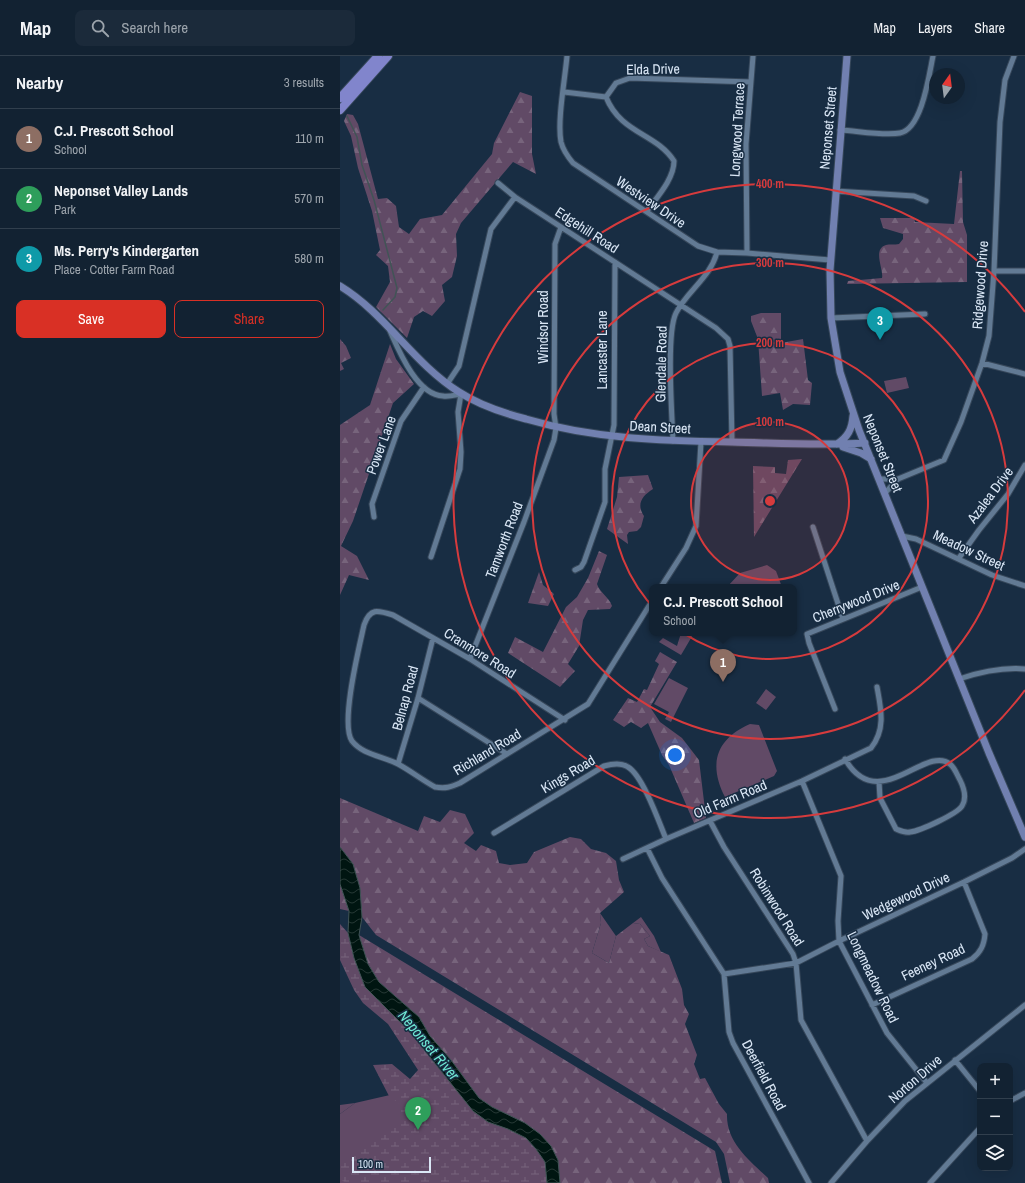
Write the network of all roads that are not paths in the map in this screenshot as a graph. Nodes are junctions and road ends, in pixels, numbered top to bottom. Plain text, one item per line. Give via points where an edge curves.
1 (378, 56) edge
2 (388, 56) edge
3 (566, 56) edge
4 (753, 56) edge
5 (847, 56) edge
6 (933, 56) edge
7 (1014, 56) edge
8 (751, 82) junction
9 (564, 92) junction
10 (606, 97) junction
11 (340, 98) edge
12 (340, 110) edge
13 (840, 130) junction
14 (498, 183) dead end
15 (835, 191) junction
16 (516, 197) junction
17 (926, 202) dead end
18 (647, 212) junction
19 (561, 227) junction
20 (717, 252) junction
21 (747, 253) junction
22 (830, 260) junction
23 (615, 262) junction
24 (994, 271) junction
25 (1025, 271) edge
26 (340, 286) edge
27 (680, 306) junction
28 (925, 314) dead end
29 (831, 318) junction
30 (390, 330) junction
31 (982, 363) junction
32 (1025, 374) edge
33 (447, 384) junction
34 (424, 387) junction
35 (461, 394) junction
36 (853, 414) junction
37 (556, 428) junction
38 (612, 437) junction
39 (673, 441) junction
40 (701, 442) junction
41 (732, 442) junction
42 (865, 443) junction
43 (835, 445) junction
44 (871, 459) junction
45 (1025, 466) edge
46 (879, 479) junction
47 (898, 479) junction
48 (885, 493) junction
49 (374, 517) dead end
50 (813, 527) dead end
51 (902, 536) junction
52 (431, 557) dead end
53 (959, 558) junction
54 (575, 570) dead end
55 (663, 584) edge
56 (1025, 586) edge
57 (922, 587) junction
58 (649, 606) edge
59 (380, 611) joint
60 (843, 619) junction
61 (433, 638) junction
62 (470, 660) junction
63 (1025, 670) edge
64 (959, 679) junction
65 (877, 687) dead end
66 (418, 698) junction
67 (835, 709) dead end
68 (565, 720) junction
69 (507, 754) junction
70 (845, 759) junction
71 (398, 764) junction
72 (802, 781) junction
73 (879, 782) junction
74 (710, 821) junction
75 (494, 833) dead end
76 (1025, 837) edge
77 (666, 839) junction
78 (647, 848) junction
79 (1025, 849) edge
80 (623, 859) dead end
81 (964, 882) junction
82 (839, 941) junction
83 (796, 963) junction
84 (724, 974) junction
85 (872, 1005) junction
86 (1025, 1005) edge
87 (955, 1060) junction
88 (927, 1083) junction
89 (977, 1087) edge
90 (1025, 1093) edge
91 (1013, 1099) edge
92 (977, 1131) edge
93 (867, 1141) junction
94 (809, 1183) edge
95 (831, 1183) edge
96 (930, 1183) edge

1 - 11 main road
2 - 12 main road
3 - 9 street, Westview Drive
4 - 8 street, Longwood Terrace
5 - 13 main road, Neponset Street
6 - 13 street via 919,112 909,128 901,133
7 - 24 street, Ridgewood Drive via 1005,80 1000,114
8 - 10 street, Elda Drive via 630,78 616,83
8 - 21 street, Longwood Terrace via 746,144
9 - 10 street
9 - 18 street, Westview Drive via 560,130 562,143 569,158
10 - 18 street via 619,119 663,149 674,161 671,176
13 - 15 main road, Neponset Street
14 - 16 street, Edgehill Road
15 - 17 street via 914,196
15 - 22 main road, Neponset Street
16 - 19 street, Edgehill Road
16 - 33 street via 491,230 459,366
18 - 20 street, Westview Drive via 689,241
19 - 23 street, Edgehill Road
19 - 37 street, Windsor Road via 555,244
20 - 21 street, Westview Drive
20 - 27 street, Glendale Road via 715,262
21 - 22 street, Westview Drive
22 - 29 main road, Neponset Street
23 - 27 street, Edgehill Road
23 - 38 street, Lancaster Lane
24 - 25 street
24 - 31 street, Ridgewood Drive via 990,324
26 - 30 main road, Dean Street via 366,305
27 - 39 street, Glendale Road via 673,320 671,344
27 - 41 street, Edgehill Road via 716,328 728,339
28 - 29 street
29 - 36 main road, Neponset Street via 840,372
30 - 33 main road, Dean Street via 427,368
30 - 34 street, Dean Street via 402,359
31 - 32 street
31 - 47 street, Ridgewood Drive via 944,460
33 - 35 main road, Dean Street
34 - 35 street, Dean Street via 442,396
34 - 49 street, Power Lane via 402,421 372,504
35 - 37 main road, Dean Street via 488,407
35 - 52 street via 458,412 460,469
36 - 42 main road, Neponset Street
36 - 43 main road via 849,433
37 - 38 main road, Dean Street
37 - 62 street, Tamworth Road via 544,471
38 - 39 main road, Dean Street
38 - 54 street, Lancaster Lane via 605,469 605,502 584,562
39 - 40 main road, Dean Street
40 - 41 main road, Dean Street
40 - 55 street via 696,526 686,548
41 - 43 main road, Dean Street
42 - 43 main road, Dean Street
42 - 44 main road, Neponset Street
43 - 44 main road
44 - 46 main road, Neponset Street
45 - 53 street, Azalea Drive via 1008,494
46 - 47 street, Ridgewood Drive
46 - 48 main road, Neponset Street
47 - 48 street, Ridgewood Drive
48 - 51 main road, Neponset Street
50 - 60 street
51 - 53 street, Meadow Street via 916,539
51 - 57 main road, Neponset Street
53 - 56 street, Meadow Street via 992,575
57 - 60 street, Cherrywood Drive
57 - 64 main road, Neponset Street
58 - 68 street, Richland Road via 588,704
59 - 61 street, Cranmore Road via 393,615
59 - 71 street, Richland Road via 368,616 364,625 345,723 350,740 361,749
60 - 67 street, Cherrywood Drive via 807,634 806,637
61 - 62 street, Cranmore Road
61 - 66 street, Belnap Road
62 - 68 street, Cranmore Road
63 - 64 street via 977,673
64 - 76 main road, Neponset Street
65 - 70 street, Old Farm Road via 882,720 877,741 871,748
66 - 69 street
66 - 71 street, Belnap Road
68 - 69 street, Richland Road
69 - 71 street, Richland Road via 450,788 434,787
70 - 72 street, Old Farm Road
70 - 73 street via 856,774
72 - 74 street, Old Farm Road
72 - 82 street, Longmeadow Road via 841,876
73 - 73 street via 891,780 933,761 942,761 952,766 960,780 965,795 964,802 952,814 913,832 900,831 896,829 880,798
74 - 77 street, Old Farm Road
74 - 83 street, Robinwood Road via 793,954
75 - 77 street, Kings Road via 611,764 623,765 635,773
77 - 78 street, Old Farm Road
78 - 80 street, Old Farm Road
78 - 84 street, Deerfield Road via 662,878
79 - 81 street, Wedgewood Drive
81 - 82 street, Wedgewood Drive
81 - 85 street, Feeney Road via 985,934 980,952 972,959
82 - 83 street, Wedgewood Drive
82 - 85 street, Longmeadow Road
83 - 84 street, Wedgewood Drive
83 - 93 street, Robinwood Road via 801,1020
84 - 94 street, Deerfield Road via 733,1043
85 - 88 street, Longmeadow Road via 887,1033
86 - 87 street, Norton Drive
87 - 88 street, Norton Drive
87 - 89 street
88 - 93 street, Norton Drive via 905,1101
90 - 91 street
92 - 96 street
93 - 95 street, Norton Drive

